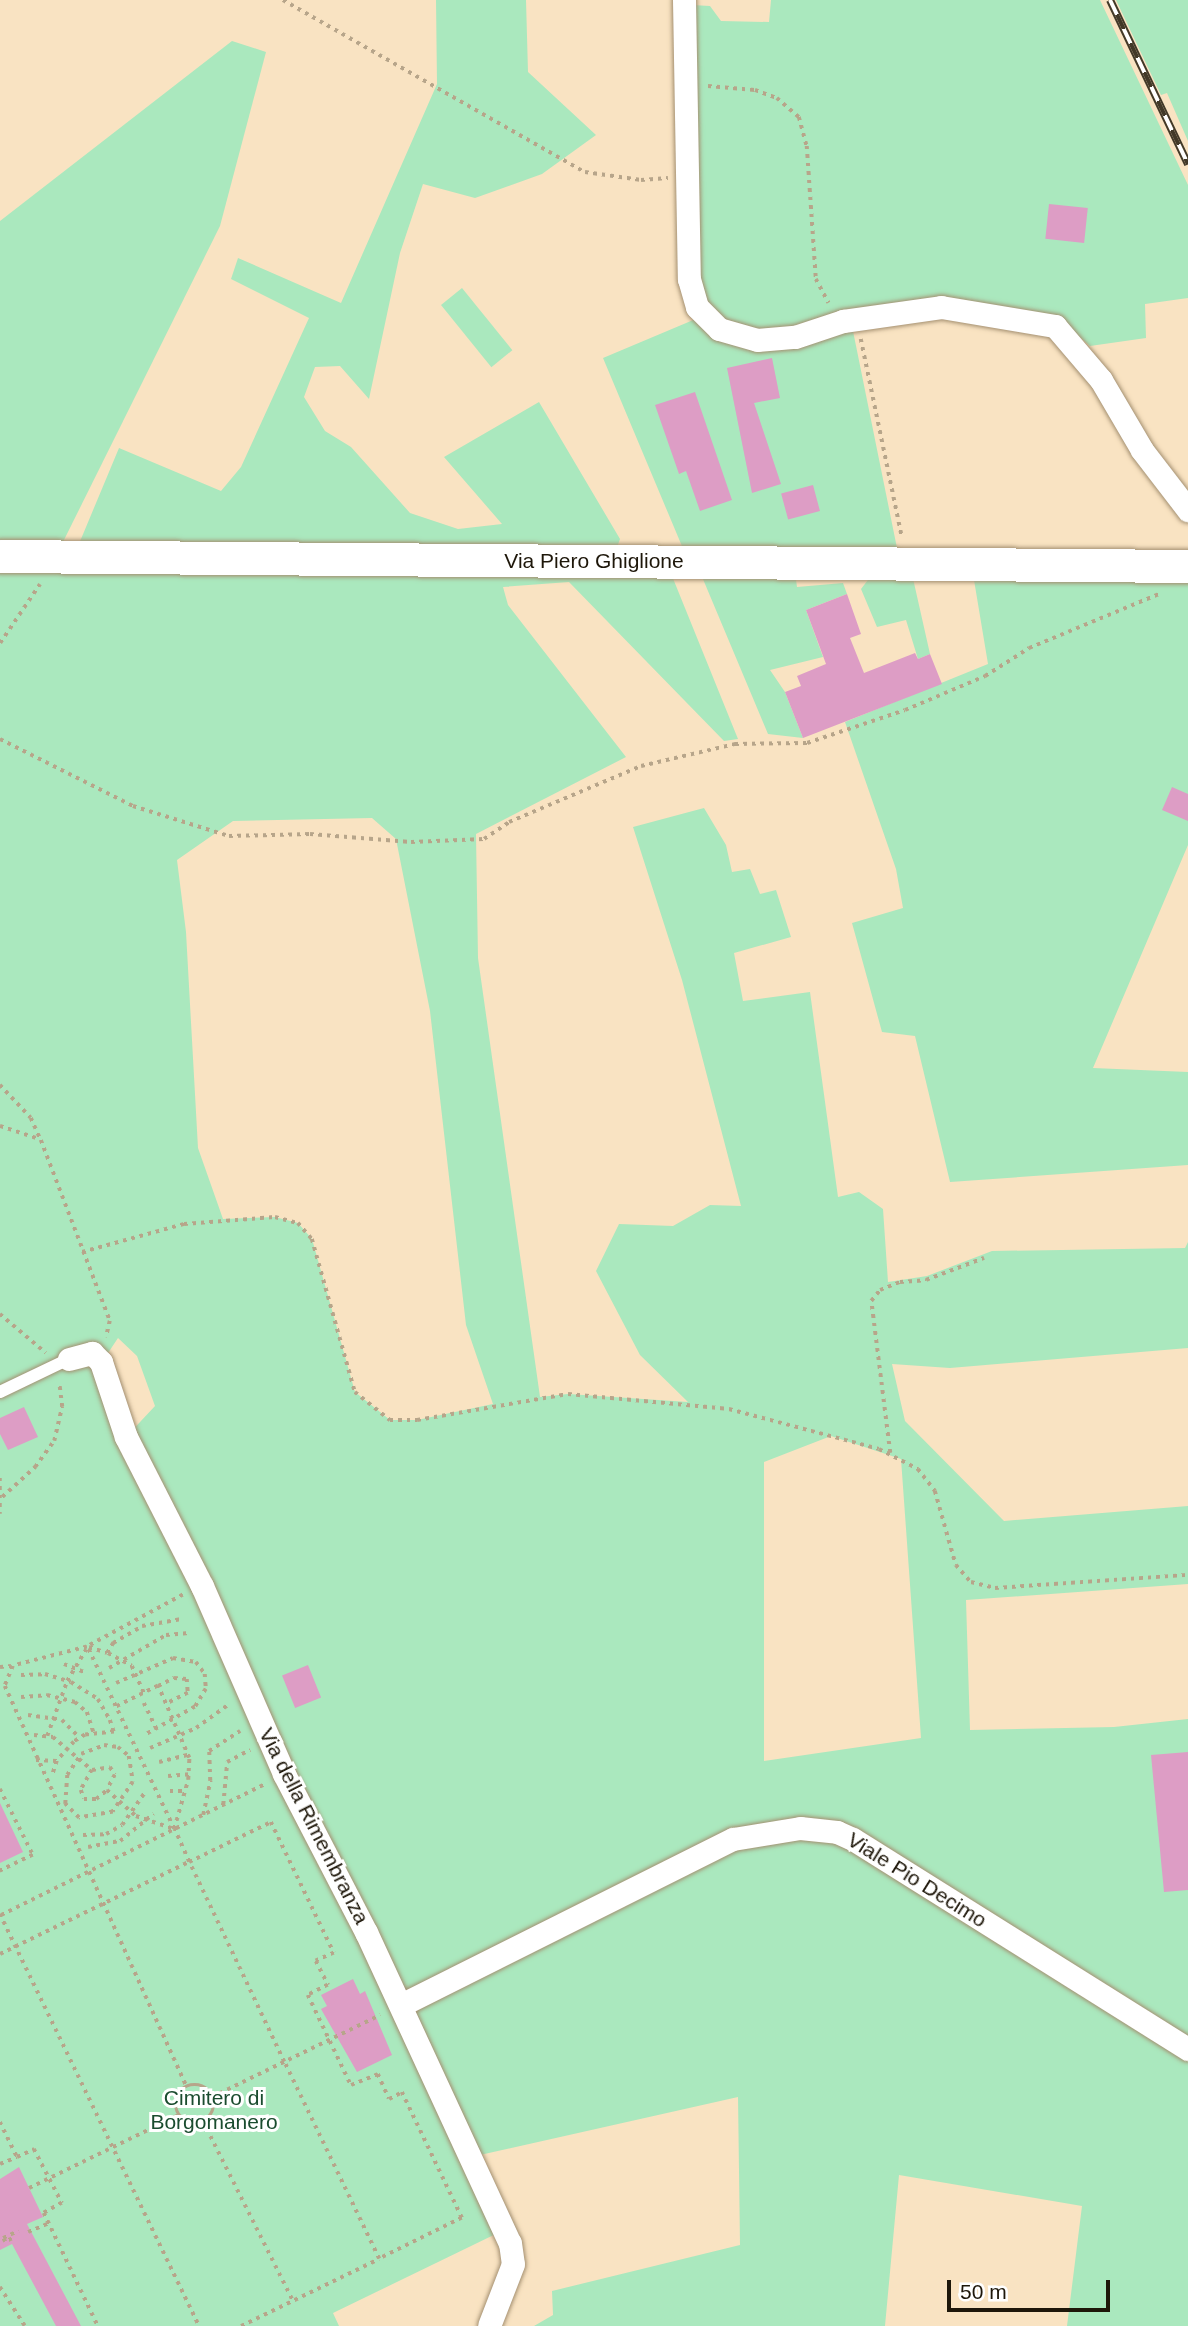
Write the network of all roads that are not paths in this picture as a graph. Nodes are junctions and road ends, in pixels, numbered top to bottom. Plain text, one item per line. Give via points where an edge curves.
1 (684, 0) edge
2 (1188, 510) edge
3 (0, 556) edge
4 (1188, 566) edge
5 (62, 1362) joint
6 (0, 1392) edge
7 (401, 2006) junction
8 (1188, 2049) edge
9 (489, 2326) edge

1 - 2 street via 689,279 697,307 719,329 757,340 795,337 844,321 941,307 1055,326 1101,380 1142,450
3 - 4 street, Via Piero Ghiglione
5 - 6 lane
5 - 7 street, Via della Rimembranza via 92,1353 102,1362 126,1437 202,1586 284,1774
7 - 8 street, Viale Pio Decimo via 733,1839 800,1828 837,1832 853,1839
7 - 9 street, Via della Rimembranza via 513,2251 513,2264

